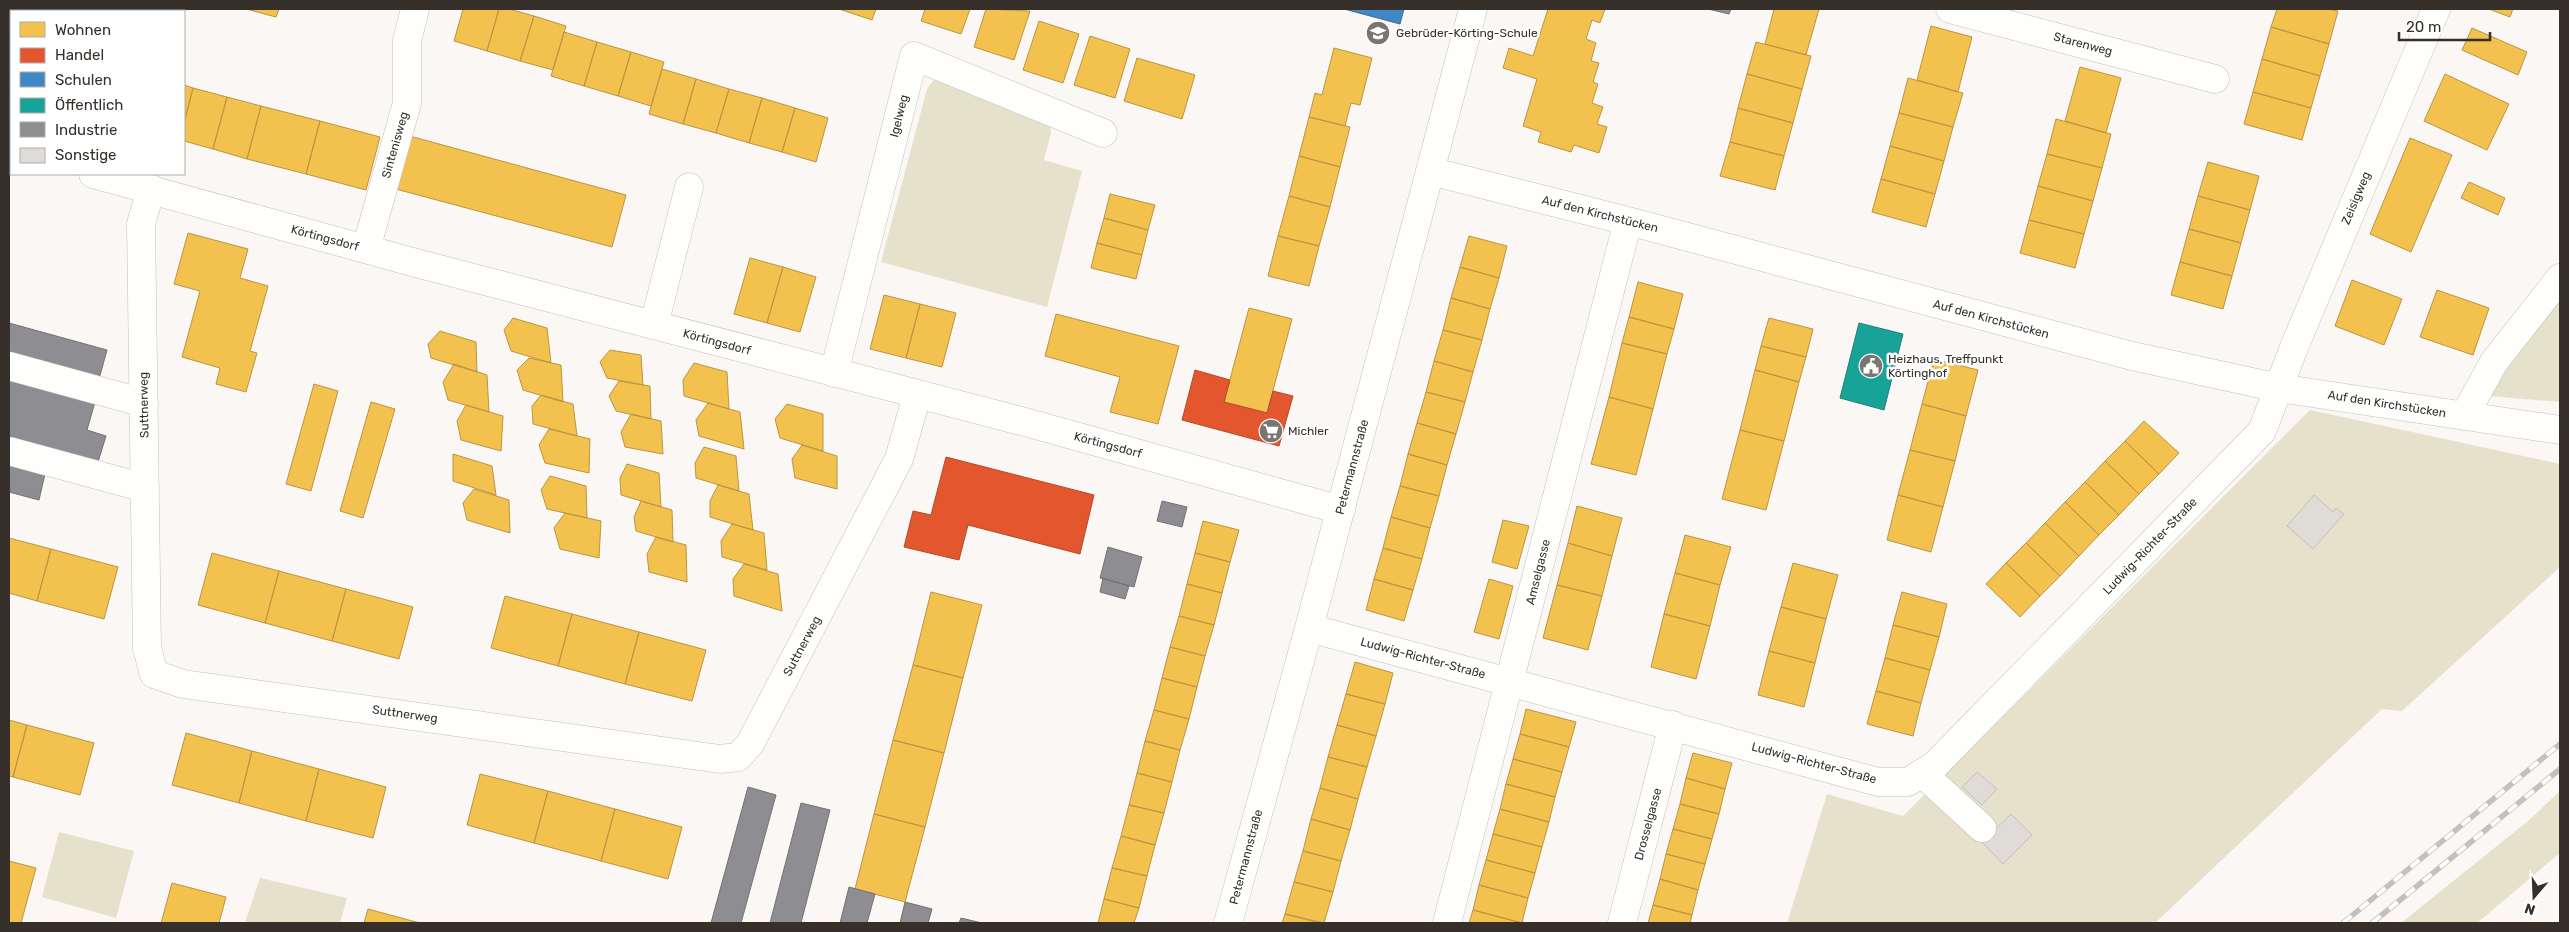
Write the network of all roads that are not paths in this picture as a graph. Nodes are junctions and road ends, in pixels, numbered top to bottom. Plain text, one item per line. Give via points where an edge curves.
1 (415, 9) edge
2 (1472, 9) edge
3 (1950, 9) edge
4 (2436, 9) edge
5 (2215, 79) dead end
6 (1102, 133) dead end
7 (1430, 171) junction
8 (96, 175) edge
9 (689, 187) dead end
10 (150, 189) junction
11 (1628, 221) junction
12 (366, 249) junction
13 (2560, 278) edge
14 (654, 325) junction
15 (9, 366) edge
16 (834, 373) junction
17 (2279, 388) junction
18 (917, 395) junction
19 (144, 403) junction
20 (2464, 416) junction
21 (2560, 430) edge
22 (9, 451) edge
23 (145, 488) junction
24 (1341, 510) junction
25 (1309, 628) junction
26 (1511, 681) junction
27 (1674, 726) junction
28 (1922, 773) junction
29 (1982, 828) dead end
30 (1228, 923) edge
31 (1447, 923) edge
32 (1622, 923) edge

1 - 12 street, Sintenisweg via 407,41 407,103
2 - 7 street, Petermannstraße
3 - 5 street, Starenweg
4 - 17 street, Zeisigweg
6 - 16 street, Igelweg via 914,56
7 - 11 street, Auf den Kirchstücken
7 - 24 street, Petermannstraße
8 - 10 street, Körtingsdorf
9 - 14 street
10 - 12 street, Körtingsdorf
10 - 19 street, Suttnerweg via 141,224
11 - 17 street, Auf den Kirchstücken via 2132,356
11 - 26 street, Amselgasse
12 - 14 street, Körtingsdorf
13 - 20 street via 2494,362
14 - 16 street, Körtingsdorf
15 - 19 street
16 - 18 street, Körtingsdorf
17 - 20 street, Auf den Kirchstücken
17 - 28 street, Ludwig-Richter-Straße via 2262,431 1936,765
18 - 23 street, Suttnerweg via 899,459 750,744 738,757 720,759 183,684 154,674 147,648
18 - 24 street, Körtingsdorf
19 - 23 street, Suttnerweg
20 - 21 street, Auf den Kirchstücken
22 - 23 street
24 - 25 street, Petermannstraße
25 - 26 street, Ludwig-Richter-Straße
25 - 30 street, Petermannstraße
26 - 27 street, Ludwig-Richter-Straße
26 - 31 street, Amselgasse
27 - 28 street, Ludwig-Richter-Straße via 1878,782 1908,782
27 - 32 street, Drosselgasse
28 - 29 street

